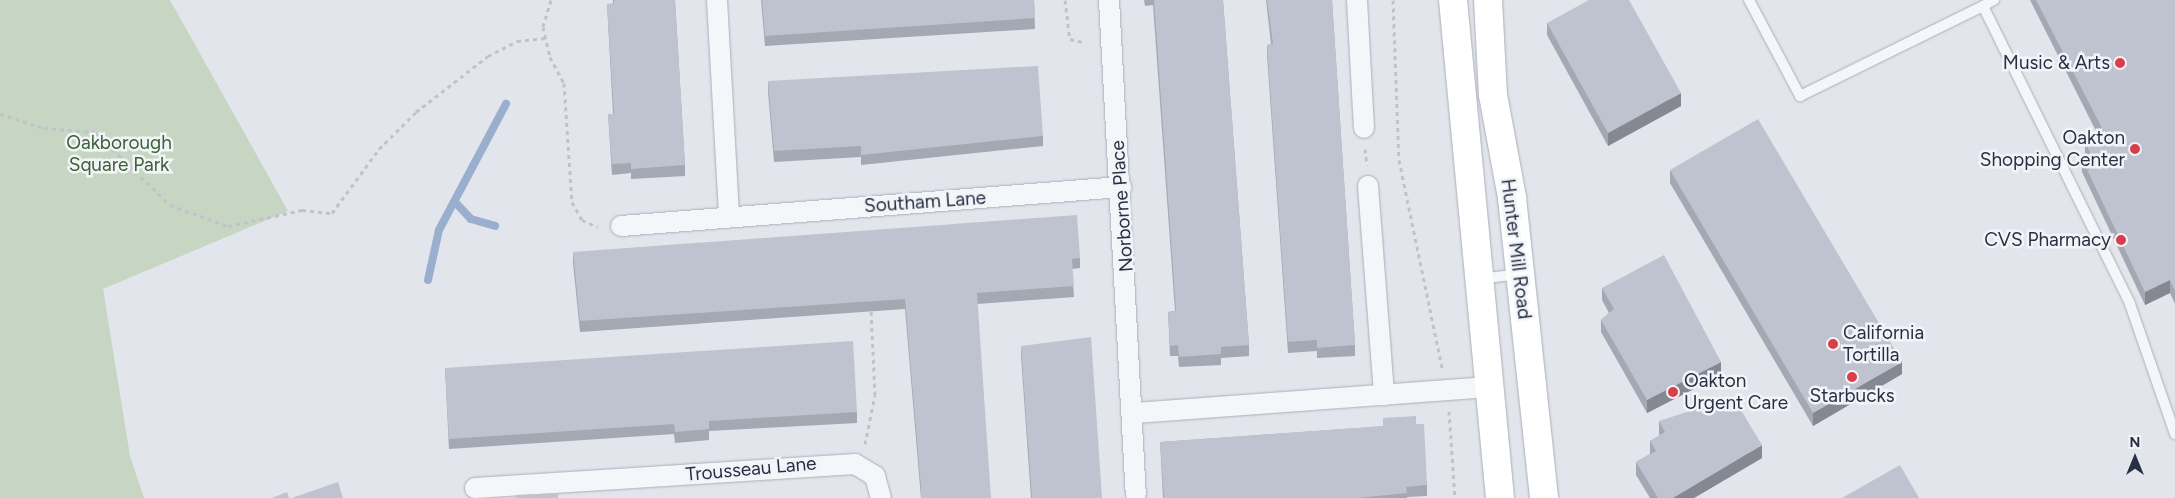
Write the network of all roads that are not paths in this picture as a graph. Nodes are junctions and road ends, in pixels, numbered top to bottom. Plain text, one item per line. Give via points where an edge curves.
1 (717, 0) edge
2 (1109, 0) edge
3 (1357, 0) edge
4 (1453, 0) edge
5 (1488, 0) edge
6 (1750, 0) edge
7 (1994, 0) edge
8 (1983, 6) junction
9 (1364, 128) road end
10 (1368, 186) road end
11 (1121, 187) junction
12 (729, 217) junction
13 (621, 226) road end
14 (1520, 274) junction
15 (1478, 279) junction
16 (1489, 388) junction
17 (1384, 395) junction
18 (1135, 413) junction
19 (2175, 434) edge
20 (475, 488) dead end
21 (602, 490) edge
22 (1136, 494) dead end
23 (881, 498) edge
24 (1500, 498) edge
25 (1544, 498) edge

1 - 12 street
2 - 11 street, Norborne Place
3 - 9 street
4 - 15 main road
5 - 14 main road, Hunter Mill Road via 1493,95
6 - 8 lane via 1800,96
7 - 8 lane
8 - 19 lane via 2130,304
10 - 17 street
11 - 12 street, Southam Lane
11 - 18 street, Norborne Place
12 - 13 street, Southam Lane
14 - 15 lane
14 - 25 main road, Hunter Mill Road
15 - 16 main road
16 - 17 street
16 - 24 main road
17 - 18 street
18 - 22 street, Norborne Place
20 - 21 street, Trousseau Lane
21 - 23 street, Trousseau Lane via 855,464 875,476

